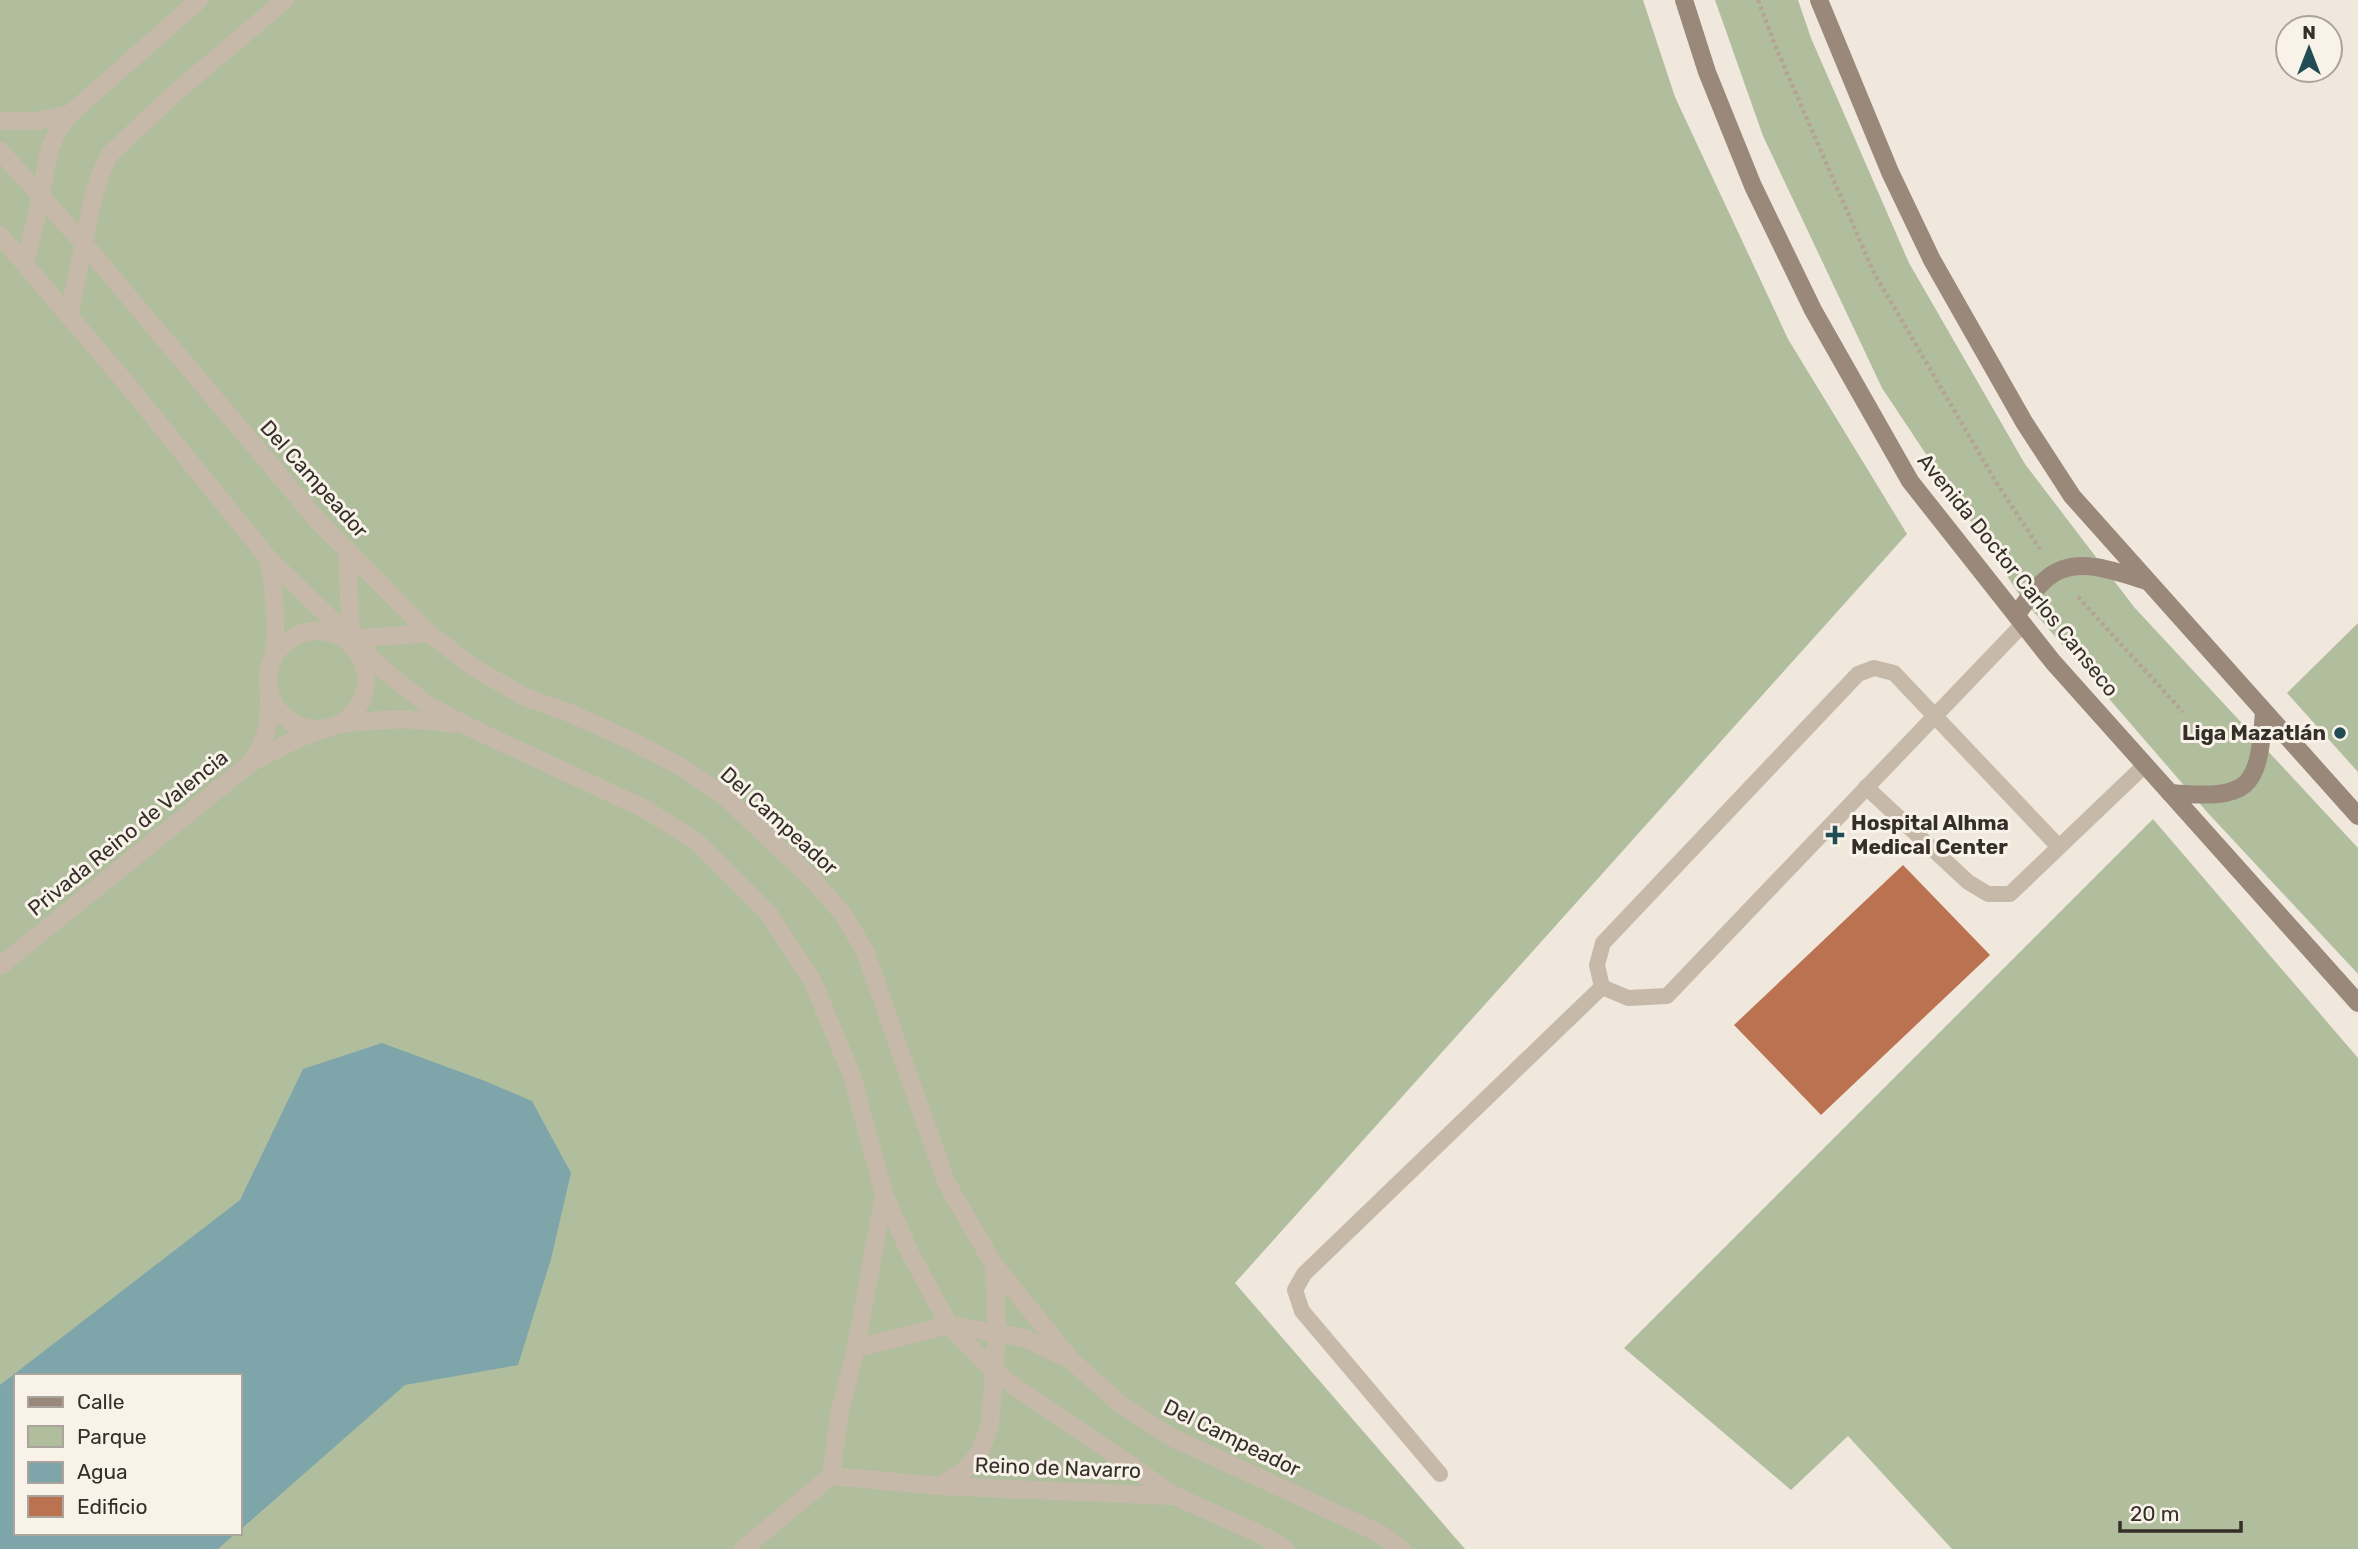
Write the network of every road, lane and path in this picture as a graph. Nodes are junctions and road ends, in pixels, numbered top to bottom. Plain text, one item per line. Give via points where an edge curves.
1 (199, 0) edge
2 (285, 0) edge
3 (1684, 0) edge
4 (1758, 0) edge
5 (1819, 0) edge
6 (70, 114) junction
7 (0, 121) edge
8 (0, 151) edge
9 (41, 198) junction
10 (0, 235) edge
11 (85, 245) junction
12 (25, 264) junction
13 (69, 315) junction
14 (347, 550) junction
15 (269, 559) junction
16 (2056, 573) junction
17 (2147, 581) junction
18 (2020, 620) junction
19 (429, 633) junction
20 (349, 642) junction
21 (274, 656) junction
22 (269, 692) junction
23 (2183, 712) dead end
24 (2264, 712) junction
25 (1934, 714) junction
26 (332, 726) junction
27 (469, 727) junction
28 (252, 762) junction
29 (2146, 765) junction
30 (1866, 786) junction
31 (2170, 793) junction
32 (2358, 816) edge
33 (2059, 848) junction
34 (0, 966) edge
35 (1602, 987) junction
36 (2358, 1003) edge
37 (884, 1194) junction
38 (994, 1265) junction
39 (949, 1325) junction
40 (997, 1332) junction
41 (856, 1348) junction
42 (1072, 1361) junction
43 (994, 1372) junction
44 (1440, 1474) dead end
45 (831, 1476) junction
46 (939, 1486) junction
47 (1175, 1496) junction
48 (743, 1549) edge
49 (1285, 1549) edge
50 (1402, 1549) edge

1 - 6 street
2 - 11 street via 174,93 110,154 92,202
3 - 18 main road, Avenida Doctor Carlos Canseco via 1752,186 1801,288 1910,481
4 - 16 path via 1874,273 1996,482
5 - 17 main road via 1890,172 1938,272 2072,496
6 - 7 street via 38,121
6 - 9 street via 55,132
8 - 9 street, Del Campeador
9 - 11 street, Del Campeador
9 - 12 street
10 - 12 street
11 - 13 street
11 - 14 street, Del Campeador
12 - 13 street
13 - 15 street
14 - 19 street, Del Campeador
14 - 20 street
15 - 20 street
15 - 21 street via 276,614
16 - 17 main road via 2096,566
16 - 18 main road via 2045,580
16 - 23 path
17 - 24 main road
18 - 25 lane
18 - 29 main road, Avenida Doctor Carlos Canseco
19 - 20 street
19 - 38 street, Del Campeador via 473,667 525,697 634,742 723,794 844,914 864,951 946,1182
20 - 21 street via 326,631 301,633
20 - 26 street via 366,674 363,698 348,718
20 - 27 street via 428,705
21 - 22 street via 267,680
22 - 26 street via 290,722 301,727
22 - 28 street, Privada Reino de Valencia via 269,728
24 - 31 main road via 2254,775 2235,792 2210,796
24 - 32 main road
25 - 30 lane
25 - 33 lane
25 - 35 lane via 1894,673 1874,668 1858,674 1603,943 1597,965
26 - 27 street via 424,719
26 - 28 street, Privada Reino de Valencia
27 - 37 street via 656,816 697,842 769,914 813,982 852,1076
28 - 34 street, Privada Reino de Valencia
29 - 31 main road, Avenida Doctor Carlos Canseco
29 - 33 lane
30 - 33 lane via 1968,882 1988,894 2010,894
30 - 35 lane via 1667,996 1628,998
31 - 36 main road, Avenida Doctor Carlos Canseco
35 - 44 lane via 1304,1274 1295,1290 1302,1311
37 - 39 street
37 - 41 street
38 - 40 street, Reino de Navarro
38 - 42 street, Del Campeador
39 - 40 street
39 - 41 street
39 - 43 street
40 - 42 street via 1026,1338
40 - 43 street, Reino de Navarro
41 - 45 street via 840,1411
42 - 50 street, Del Campeador via 1119,1403 1173,1437 1379,1533
43 - 46 street, Reino de Navarro via 990,1426 980,1452 965,1470
43 - 47 street
45 - 46 street, Reino de Navarro
45 - 48 street
46 - 47 street, Reino de Navarro
47 - 49 street

